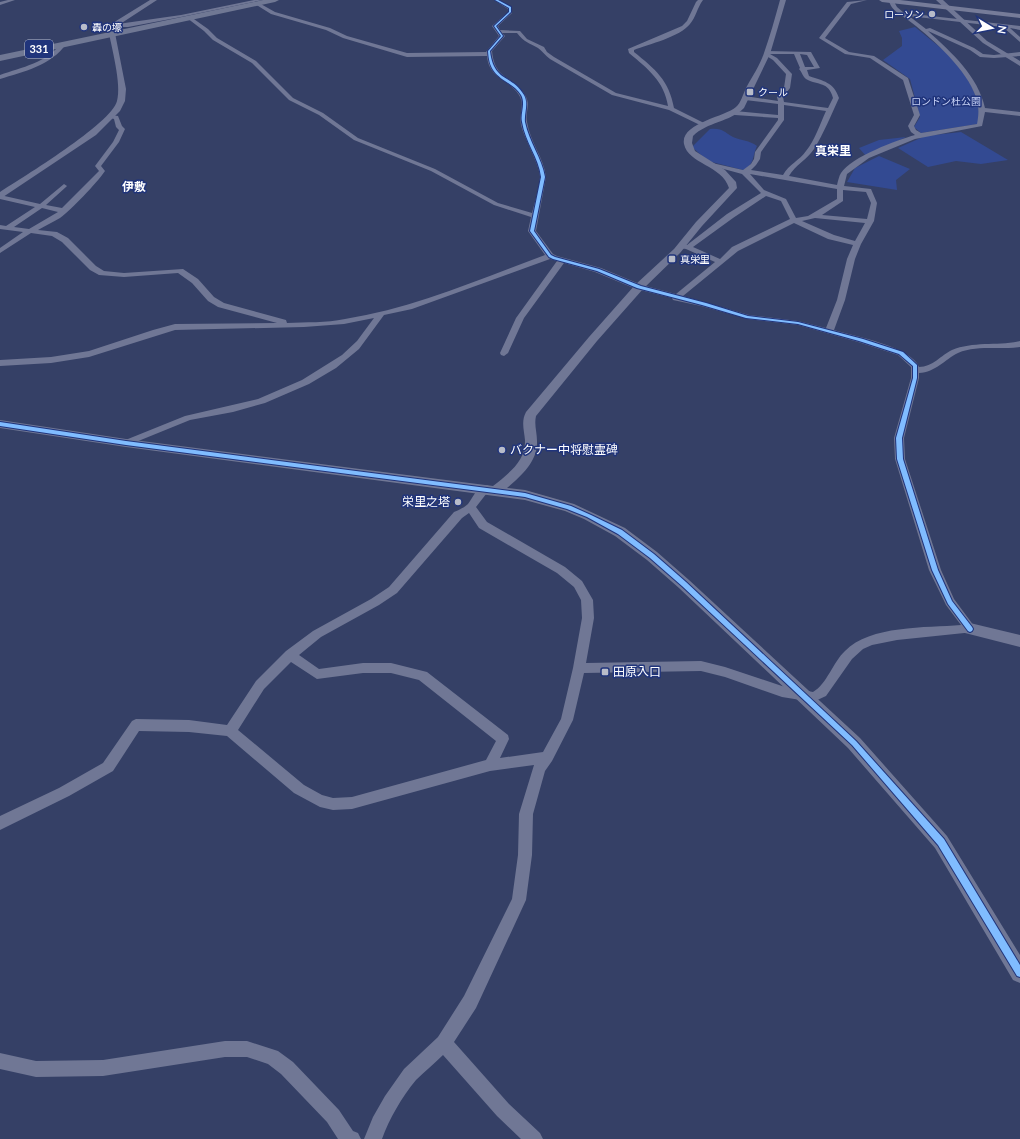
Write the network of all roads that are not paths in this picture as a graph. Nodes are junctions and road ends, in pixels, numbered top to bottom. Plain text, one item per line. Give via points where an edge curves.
1 (13, 0) edge
2 (154, 0) edge
3 (275, 0) edge
4 (496, 0) edge
5 (701, 0) edge
6 (783, 0) edge
7 (865, 0) edge
8 (882, 0) edge
9 (940, 0) edge
10 (891, 1) junction
11 (259, 2) edge
12 (0, 4) edge
13 (948, 8) junction
14 (902, 14) junction
15 (1020, 16) edge
16 (189, 18) junction
17 (962, 21) junction
18 (1004, 26) junction
19 (920, 27) junction
20 (1020, 28) edge
21 (113, 30) junction
22 (498, 32) junction
23 (1019, 38) edge
24 (63, 44) junction
25 (796, 52) junction
26 (767, 53) junction
27 (489, 54) junction
28 (1020, 54) edge
29 (1004, 55) junction
30 (0, 58) edge
31 (1020, 64) edge
32 (802, 69) junction
33 (0, 77) edge
34 (745, 98) junction
35 (780, 103) junction
36 (671, 108) junction
37 (829, 110) junction
38 (982, 110) junction
39 (734, 113) junction
40 (1020, 114) edge
41 (111, 117) junction
42 (782, 117) junction
43 (702, 124) junction
44 (920, 135) junction
45 (712, 165) junction
46 (744, 172) junction
47 (786, 178) junction
48 (64, 186) dead end
49 (840, 187) junction
50 (766, 193) junction
51 (0, 196) edge
52 (41, 206) junction
53 (64, 211) junction
54 (534, 216) junction
55 (814, 216) junction
56 (794, 220) junction
57 (870, 221) junction
58 (3, 228) edge
59 (30, 231) junction
60 (857, 244) junction
61 (685, 246) junction
62 (0, 251) edge
63 (550, 256) junction
64 (562, 260) junction
65 (721, 262) junction
66 (639, 287) junction
67 (676, 298) junction
68 (380, 315) junction
69 (295, 325) junction
70 (829, 331) junction
71 (1020, 344) edge
72 (504, 353) dead end
73 (0, 364) edge
74 (915, 370) junction
75 (0, 424) edge
76 (126, 443) junction
77 (491, 490) junction
78 (471, 507) junction
79 (970, 629) junction
80 (1020, 641) edge
81 (290, 655) junction
82 (579, 668) junction
83 (805, 696) junction
84 (230, 731) junction
85 (548, 757) junction
86 (490, 765) junction
87 (0, 823) edge
88 (1020, 973) edge
89 (444, 1043) junction
90 (0, 1061) edge
91 (352, 1139) edge
92 (373, 1139) edge
93 (534, 1139) edge

1 - 12 street
2 - 21 street
3 - 11 highway, 331
4 - 22 street via 510,8 510,12 497,22 495,26
5 - 36 street via 693,9 685,27 631,49 631,52 658,74
6 - 26 street
7 - 44 street via 849,3 822,38 847,53 872,57 906,79 917,116 911,126 913,131
8 - 10 main road
9 - 13 street
10 - 13 main road
10 - 14 street via 895,9
11 - 16 highway, 331
11 - 21 street via 128,25
11 - 27 street via 273,13 406,55
13 - 15 main road
13 - 17 street
14 - 17 street
14 - 19 street
16 - 21 highway, 331
16 - 54 street via 215,39 254,62 291,98 321,114 356,139 433,170 496,204
17 - 18 street
17 - 29 street via 984,42
18 - 20 street
18 - 23 street
19 - 29 street via 972,49 983,57
19 - 38 street via 960,64 975,88
21 - 24 highway, 331
21 - 41 street via 122,95
22 - 27 street via 502,36
22 - 36 street via 518,32 525,40 542,48 552,58 614,94
24 - 30 highway, 331
24 - 33 street via 56,53 45,59
25 - 26 street
25 - 32 street
25 - 32 street via 809,53 817,68
26 - 34 street
26 - 35 street via 789,74 787,88 780,96
27 - 54 street via 496,73 523,95 526,102 523,122 543,177
28 - 29 street
29 - 31 street
32 - 37 street via 807,77 831,86 834,90 835,102
34 - 35 street
34 - 39 street
35 - 37 street
35 - 42 street
36 - 43 street
37 - 47 street via 812,149 790,168
38 - 40 street
38 - 44 street via 980,125
39 - 42 street
39 - 43 street
41 - 51 street via 93,133
41 - 53 street via 116,117 122,129 116,142 98,166 102,171
42 - 46 street via 758,152 757,160
43 - 45 street via 689,136 688,147
44 - 49 street via 852,165 845,173
45 - 46 street
45 - 61 street via 729,179 732,188 699,224
46 - 47 street
46 - 50 street
47 - 49 street
48 - 52 street
49 - 55 street via 841,200
49 - 57 street via 869,190 874,203
50 - 56 street via 784,200
50 - 61 street
51 - 52 street
52 - 53 street
52 - 58 street
53 - 59 street
54 - 63 street via 532,231
55 - 56 street
55 - 57 street
56 - 60 street via 831,237
56 - 65 street via 734,249
57 - 60 street
58 - 59 street
59 - 62 street
59 - 69 street via 54,234 65,240 93,268 102,273 124,275 180,271 195,280 211,299 221,305
60 - 70 street
61 - 65 street
61 - 66 street
63 - 64 street
63 - 68 street
64 - 66 street via 598,270
64 - 72 street via 520,318
65 - 67 street
66 - 67 street
66 - 77 street via 592,339 530,415 528,420 531,444 527,459 519,470
67 - 70 street via 748,317 798,323
68 - 69 street via 333,324
68 - 76 street via 365,338 348,353 318,374 283,393 247,406 178,422
69 - 73 street via 175,327 157,330 99,351 49,360
70 - 74 street via 894,350 911,361
71 - 74 street via 1010,347 958,350 924,370
74 - 79 street via 899,438 900,459 936,570 950,602
75 - 76 street
76 - 77 street
77 - 78 street via 478,496
77 - 83 street via 525,495 569,507 620,532 684,584
78 - 81 street via 458,515 393,590 317,634
78 - 82 street via 483,525 561,570 583,591 587,600 588,618
79 - 80 street
79 - 83 street via 892,636 858,646 822,692 814,697
81 - 84 street via 260,685
81 - 86 street via 317,674 363,668 391,668 422,676 503,739
82 - 83 street via 701,666 714,668 785,693
82 - 85 street via 567,720
83 - 88 street via 854,743 941,842
84 - 86 street via 299,789 320,801 333,804 352,803
84 - 87 street via 189,726 136,726 108,766 64,792
85 - 86 street
85 - 89 street via 539,768 526,814 525,855 519,900 470,1002
89 - 92 street via 410,1075 391,1102
89 - 93 street via 504,1110
90 - 91 street via 36,1068 103,1068 226,1049 247,1049 272,1057 287,1068 333,1116 347,1137

